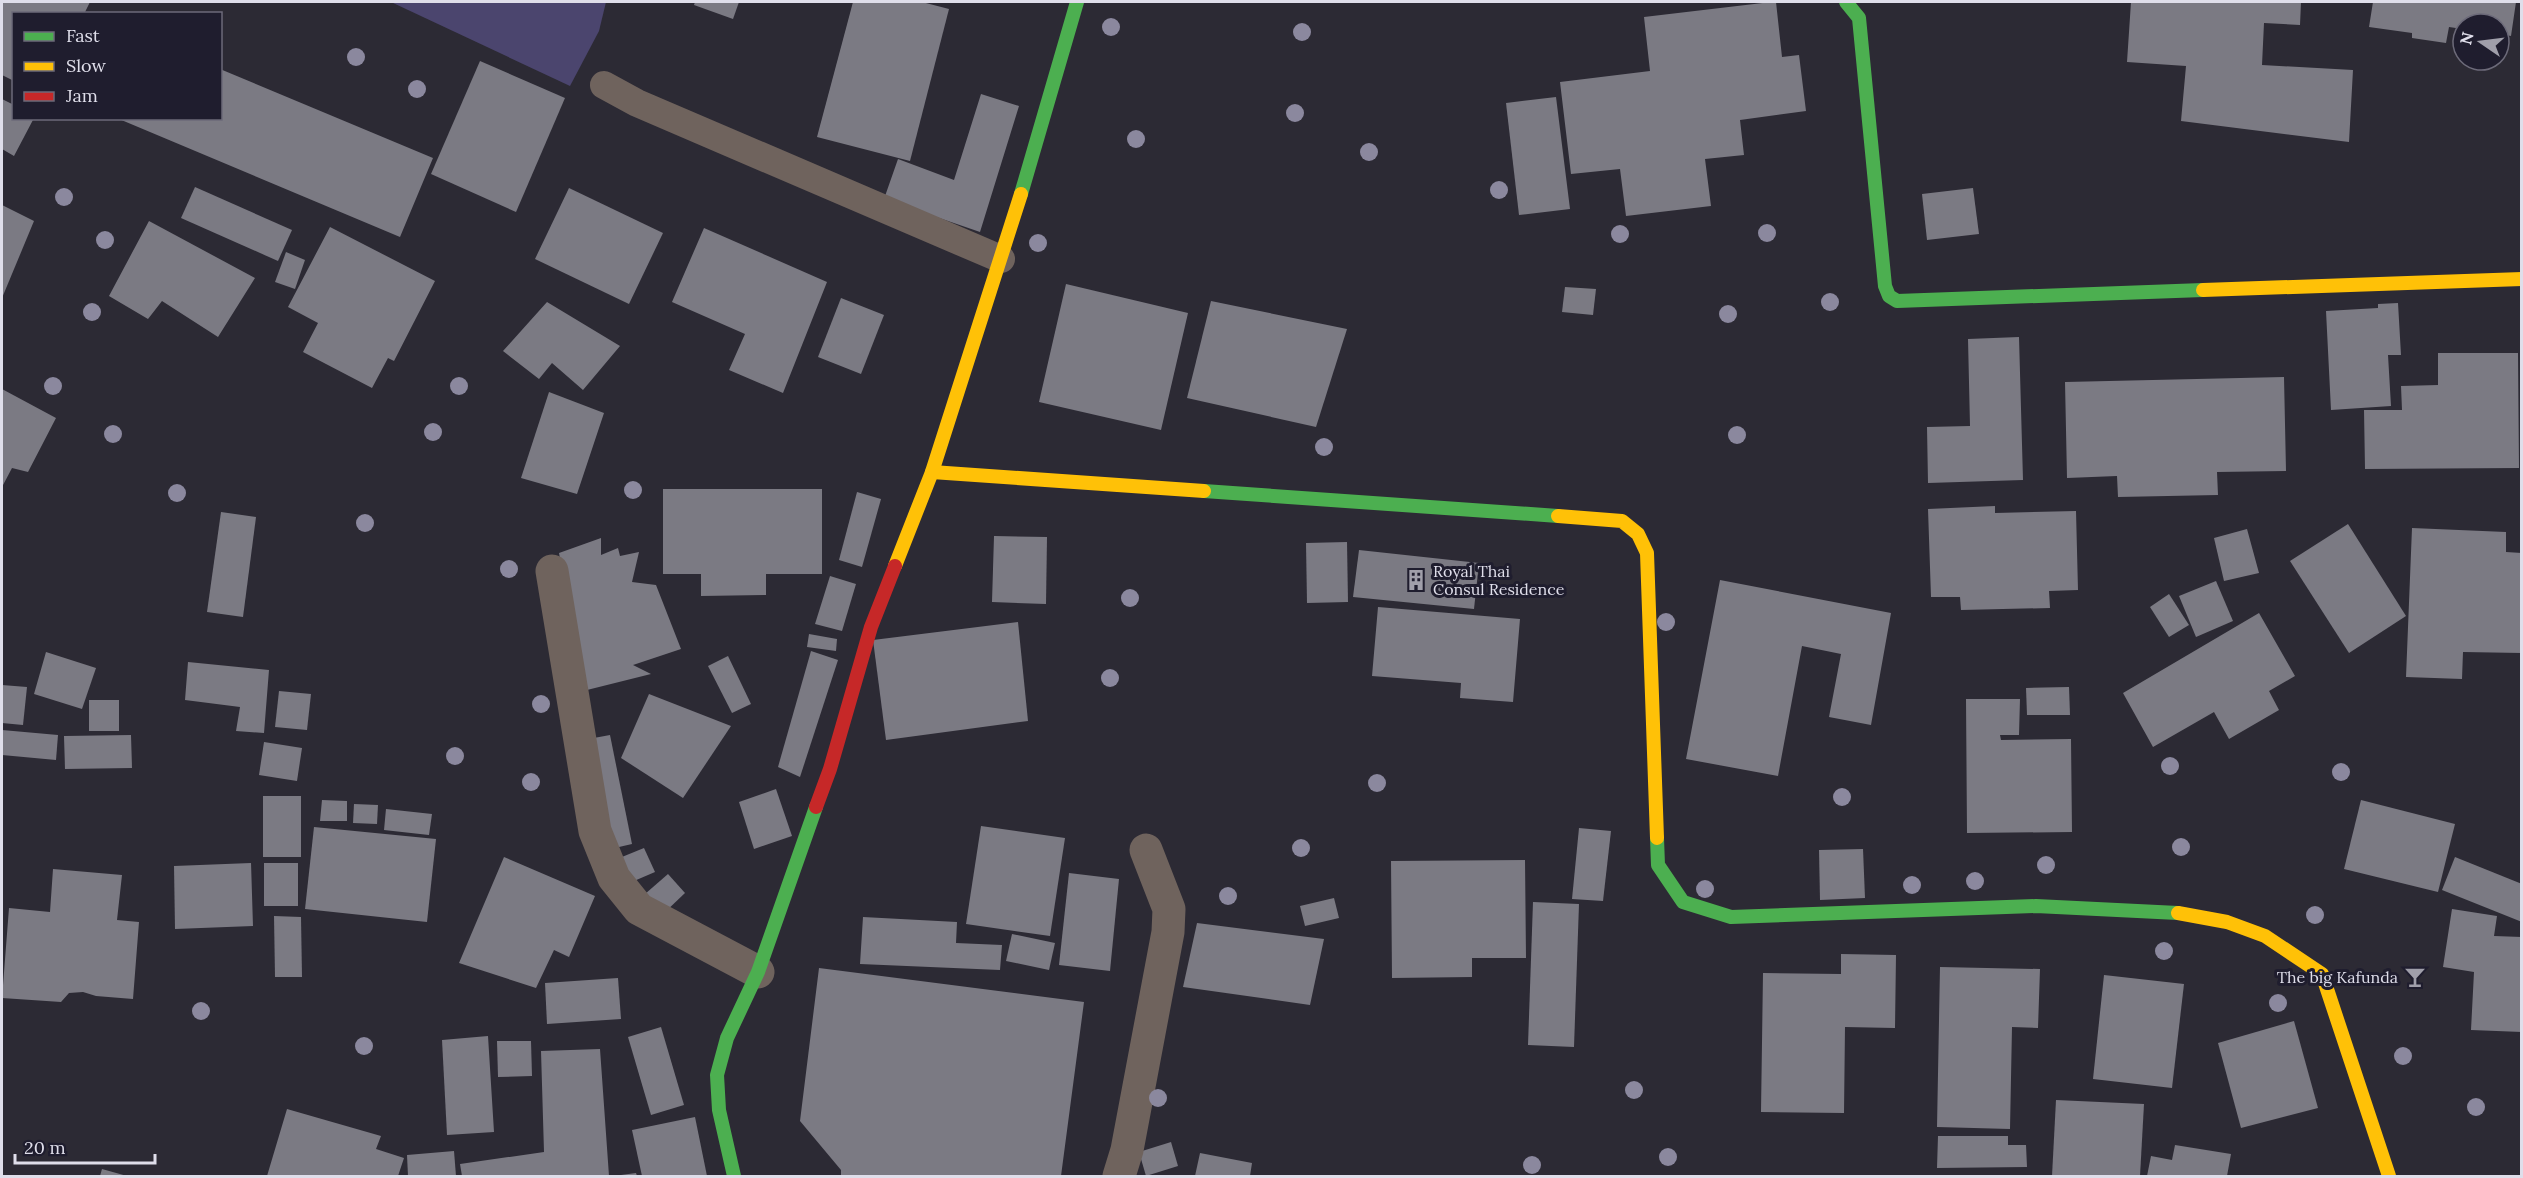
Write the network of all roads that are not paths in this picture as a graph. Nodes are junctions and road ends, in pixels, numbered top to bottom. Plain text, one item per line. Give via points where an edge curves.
1 (1077, 2) edge
2 (1845, 2) edge
3 (604, 85) dead end
4 (1001, 259) junction
5 (2522, 279) edge
6 (932, 472) junction
7 (552, 571) dead end
8 (1146, 850) dead end
9 (758, 972) junction
10 (734, 1176) edge
11 (1119, 1176) edge
12 (2389, 1176) edge

1 - 4 street
2 - 5 street via 1859,18 1885,286 1897,302
3 - 4 lane via 648,108
4 - 6 street
6 - 9 street via 871,627 830,769
6 - 12 street via 1622,521 1638,534 1647,554 1658,865 1683,902 1731,917 2036,906 2175,913 2227,921 2265,936 2322,974
7 - 9 street via 595,831 614,878 639,909
8 - 11 street via 1169,909 1168,932
9 - 10 street via 727,1038 717,1075 719,1110

